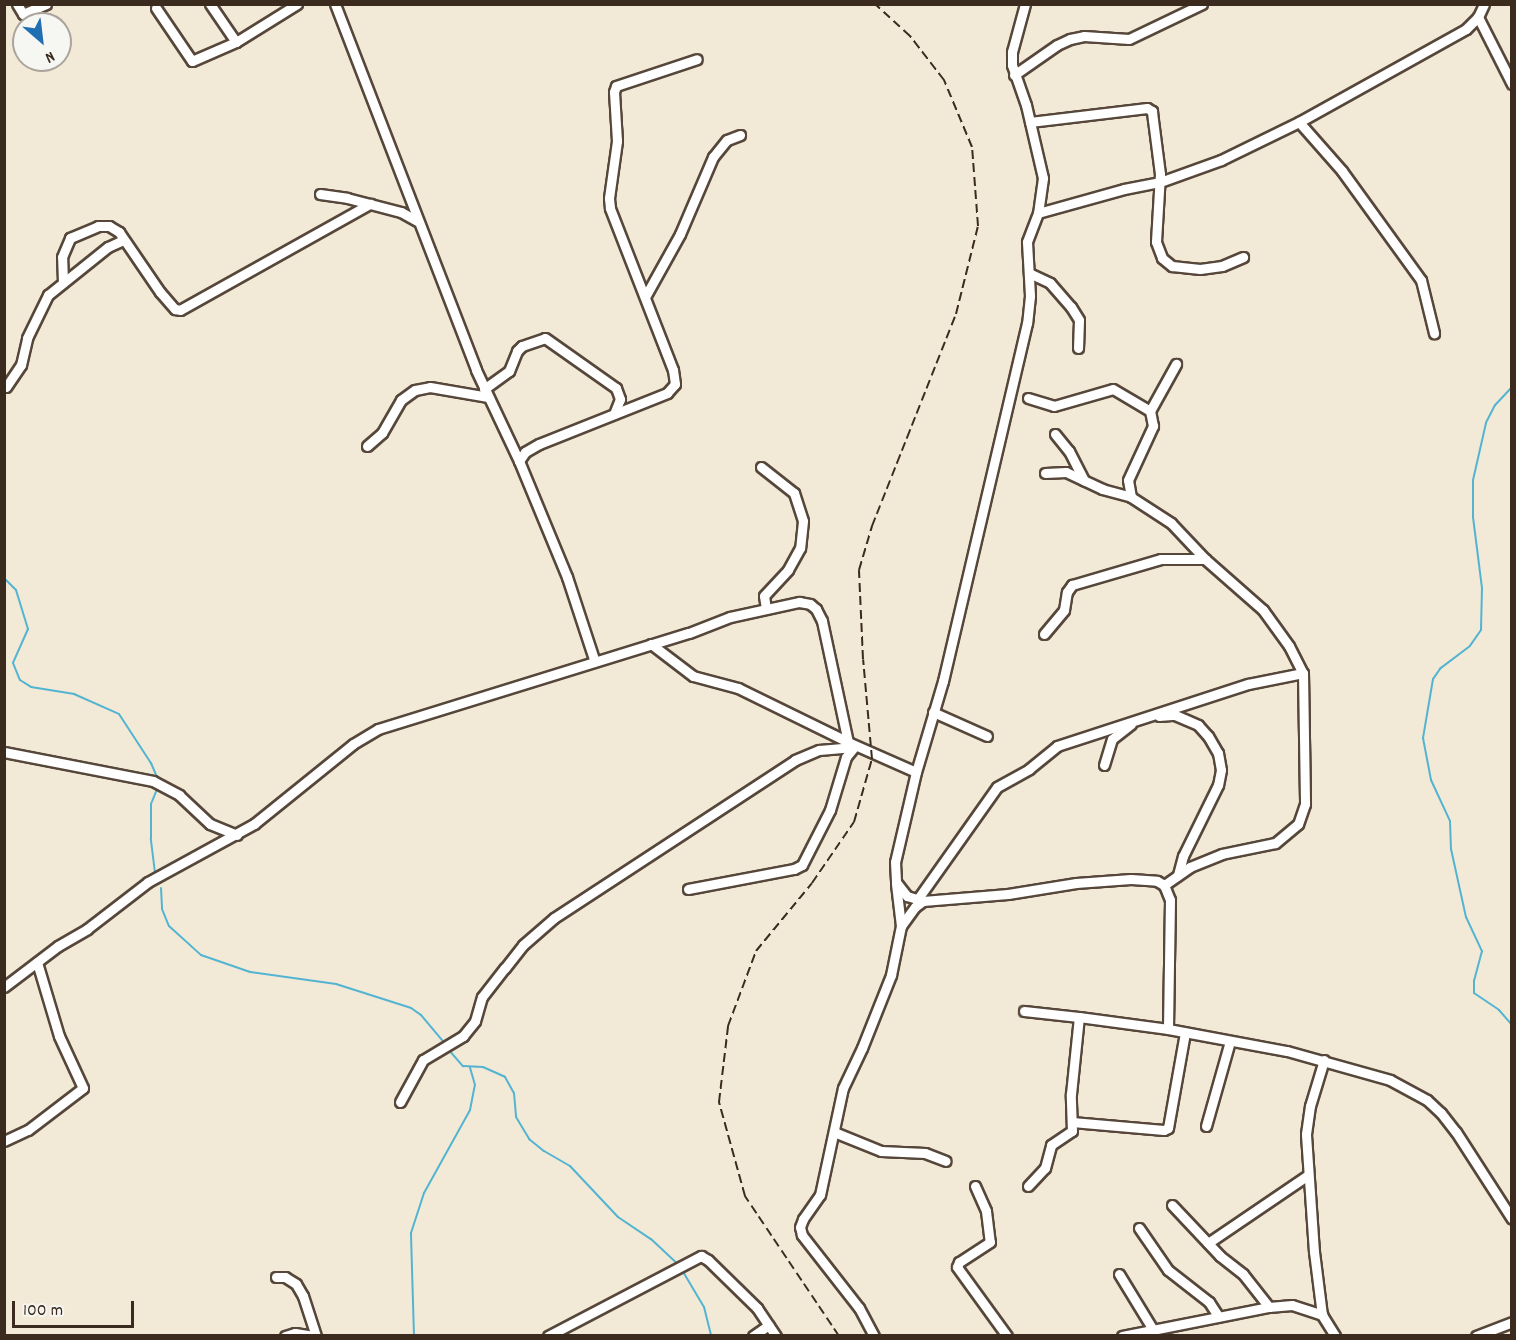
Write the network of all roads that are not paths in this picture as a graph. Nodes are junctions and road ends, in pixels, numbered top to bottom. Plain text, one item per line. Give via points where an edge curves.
1 (17, 4) edge
2 (46, 4) edge
3 (210, 4) edge
4 (297, 4) edge
5 (335, 4) edge
6 (1024, 4) edge
7 (1202, 4) edge
8 (1484, 4) edge
9 (156, 8) dead end
10 (1478, 17) junction
11 (236, 42) junction
12 (697, 59) dead end
13 (1014, 75) junction
14 (1512, 84) edge
15 (1030, 122) junction
16 (1299, 122) junction
17 (740, 135) dead end
18 (1160, 182) junction
19 (320, 194) dead end
20 (370, 204) junction
21 (1038, 213) junction
22 (417, 221) junction
23 (123, 240) junction
24 (1242, 257) dead end
25 (1029, 273) junction
26 (63, 282) junction
27 (645, 297) junction
28 (1434, 333) dead end
29 (1078, 348) dead end
30 (1176, 364) dead end
31 (6, 387) dead end
32 (486, 393) junction
33 (1028, 398) dead end
34 (1150, 411) junction
35 (614, 414) junction
36 (1055, 434) dead end
37 (367, 446) dead end
38 (519, 461) junction
39 (761, 467) dead end
40 (1045, 473) dead end
41 (1084, 480) junction
42 (1131, 496) junction
43 (1205, 559) junction
44 (766, 609) junction
45 (1044, 634) dead end
46 (651, 644) junction
47 (595, 662) junction
48 (1304, 673) junction
49 (933, 712) junction
50 (987, 736) dead end
51 (852, 745) junction
52 (4, 752) edge
53 (1104, 765) dead end
54 (916, 772) junction
55 (237, 835) junction
56 (1178, 875) junction
57 (896, 882) junction
58 (1164, 885) junction
59 (688, 889) dead end
60 (920, 901) junction
61 (900, 926) junction
62 (37, 962) junction
63 (4, 987) edge
64 (1024, 1011) dead end
65 (1079, 1017) junction
66 (1168, 1029) junction
67 (1185, 1033) junction
68 (1230, 1041) junction
69 (1324, 1060) junction
70 (400, 1102) dead end
71 (1072, 1122) junction
72 (1206, 1126) dead end
73 (834, 1132) junction
74 (4, 1141) edge
75 (946, 1161) dead end
76 (1308, 1175) junction
77 (975, 1186) dead end
78 (1028, 1186) dead end
79 (1172, 1205) dead end
80 (1512, 1219) edge
81 (1139, 1228) dead end
82 (1208, 1243) junction
83 (1119, 1274) dead end
84 (276, 1277) dead end
85 (1269, 1307) junction
86 (1322, 1315) junction
87 (1218, 1316) junction
88 (1512, 1322) edge
89 (769, 1326) junction
90 (1152, 1328) junction
91 (285, 1335) edge
92 (315, 1335) edge
93 (548, 1335) edge
94 (753, 1335) edge
95 (776, 1335) edge
96 (874, 1335) edge
97 (1007, 1335) edge
98 (1122, 1335) edge
99 (1335, 1335) edge
100 (1476, 1335) edge

1 - 2 street via 23,14
3 - 11 street
4 - 11 street
5 - 22 street
6 - 13 street via 1012,52
7 - 13 street via 1129,39 1070,39
8 - 10 street
9 - 11 street via 192,61
10 - 14 street
10 - 16 street via 1466,28
12 - 27 street via 616,86 614,92 617,148 610,208
13 - 15 street
15 - 18 street via 1147,108 1154,120
15 - 21 street via 1043,178
16 - 18 street via 1221,160
16 - 28 street via 1342,171 1421,280
17 - 27 street via 727,140 713,157 680,234
18 - 21 street
18 - 24 street via 1156,242 1167,263 1211,269
19 - 20 street
20 - 22 street via 401,212
20 - 23 street via 180,309 175,309 160,292
21 - 25 street via 1027,242
22 - 32 street
23 - 26 street
23 - 26 street via 109,226 74,235 62,256
25 - 29 street via 1050,283 1076,314
25 - 49 street via 1027,323
26 - 31 street via 44,302 27,338 21,365
27 - 35 street via 675,384 667,393
30 - 34 street
32 - 35 street via 509,370 522,346 545,338 616,388 620,399
32 - 37 street via 430,387 415,390 401,400 382,433
32 - 38 street
33 - 34 street via 1054,406 1113,389
34 - 42 street via 1153,426 1128,480
35 - 38 street via 538,444
36 - 41 street
38 - 47 street via 575,597
39 - 44 street via 794,493 803,520 800,548 788,570 764,596
40 - 41 street via 1066,472
41 - 42 street
42 - 43 street via 1171,523
43 - 45 street via 1161,559 1072,585 1064,610
43 - 48 street via 1263,610
44 - 46 street
44 - 51 street via 799,602 816,609
46 - 47 street
46 - 51 street via 693,676 738,688
47 - 55 street via 378,729 352,744
48 - 56 street via 1305,804 1298,824 1275,843 1222,854
48 - 60 street via 1248,684 1057,746 1029,770 997,787
49 - 50 street
49 - 54 street
51 - 54 street
51 - 59 street via 830,810 802,865
51 - 70 street via 819,750 795,760 554,918 523,945 505,968 483,997 463,1036 423,1060
52 - 55 street via 153,781 179,795 210,824
53 - 56 street via 1112,739 1144,719 1175,715 1186,718 1208,736 1218,753 1218,785 1183,856
54 - 57 street via 895,862
55 - 62 street via 148,882
56 - 58 street
57 - 60 street via 907,896
57 - 61 street
58 - 60 street via 1131,879
58 - 66 street via 1170,900
60 - 61 street
61 - 73 street via 888,984 843,1088
62 - 63 street
62 - 74 street via 59,1036 83,1088 28,1130
64 - 65 street
65 - 66 street
65 - 71 street
66 - 67 street
67 - 68 street
67 - 71 street via 1168,1128
68 - 69 street
68 - 72 street
69 - 76 street via 1306,1134
69 - 80 street via 1390,1080 1426,1100 1456,1132
71 - 78 street via 1072,1131 1052,1145 1045,1168
73 - 75 street via 881,1151 926,1153
73 - 96 street via 820,1195 800,1227
76 - 82 street
76 - 86 street
77 - 97 street via 986,1211 990,1242 957,1267
79 - 82 street
81 - 87 street via 1168,1270 1209,1302
82 - 85 street via 1243,1274
83 - 90 street
84 - 92 street via 285,1276 296,1284
85 - 86 street via 1292,1305
85 - 87 street
86 - 99 street
87 - 90 street
88 - 100 street
89 - 93 street via 757,1308 701,1256
89 - 94 street
89 - 95 street
90 - 98 street
91 - 92 street

